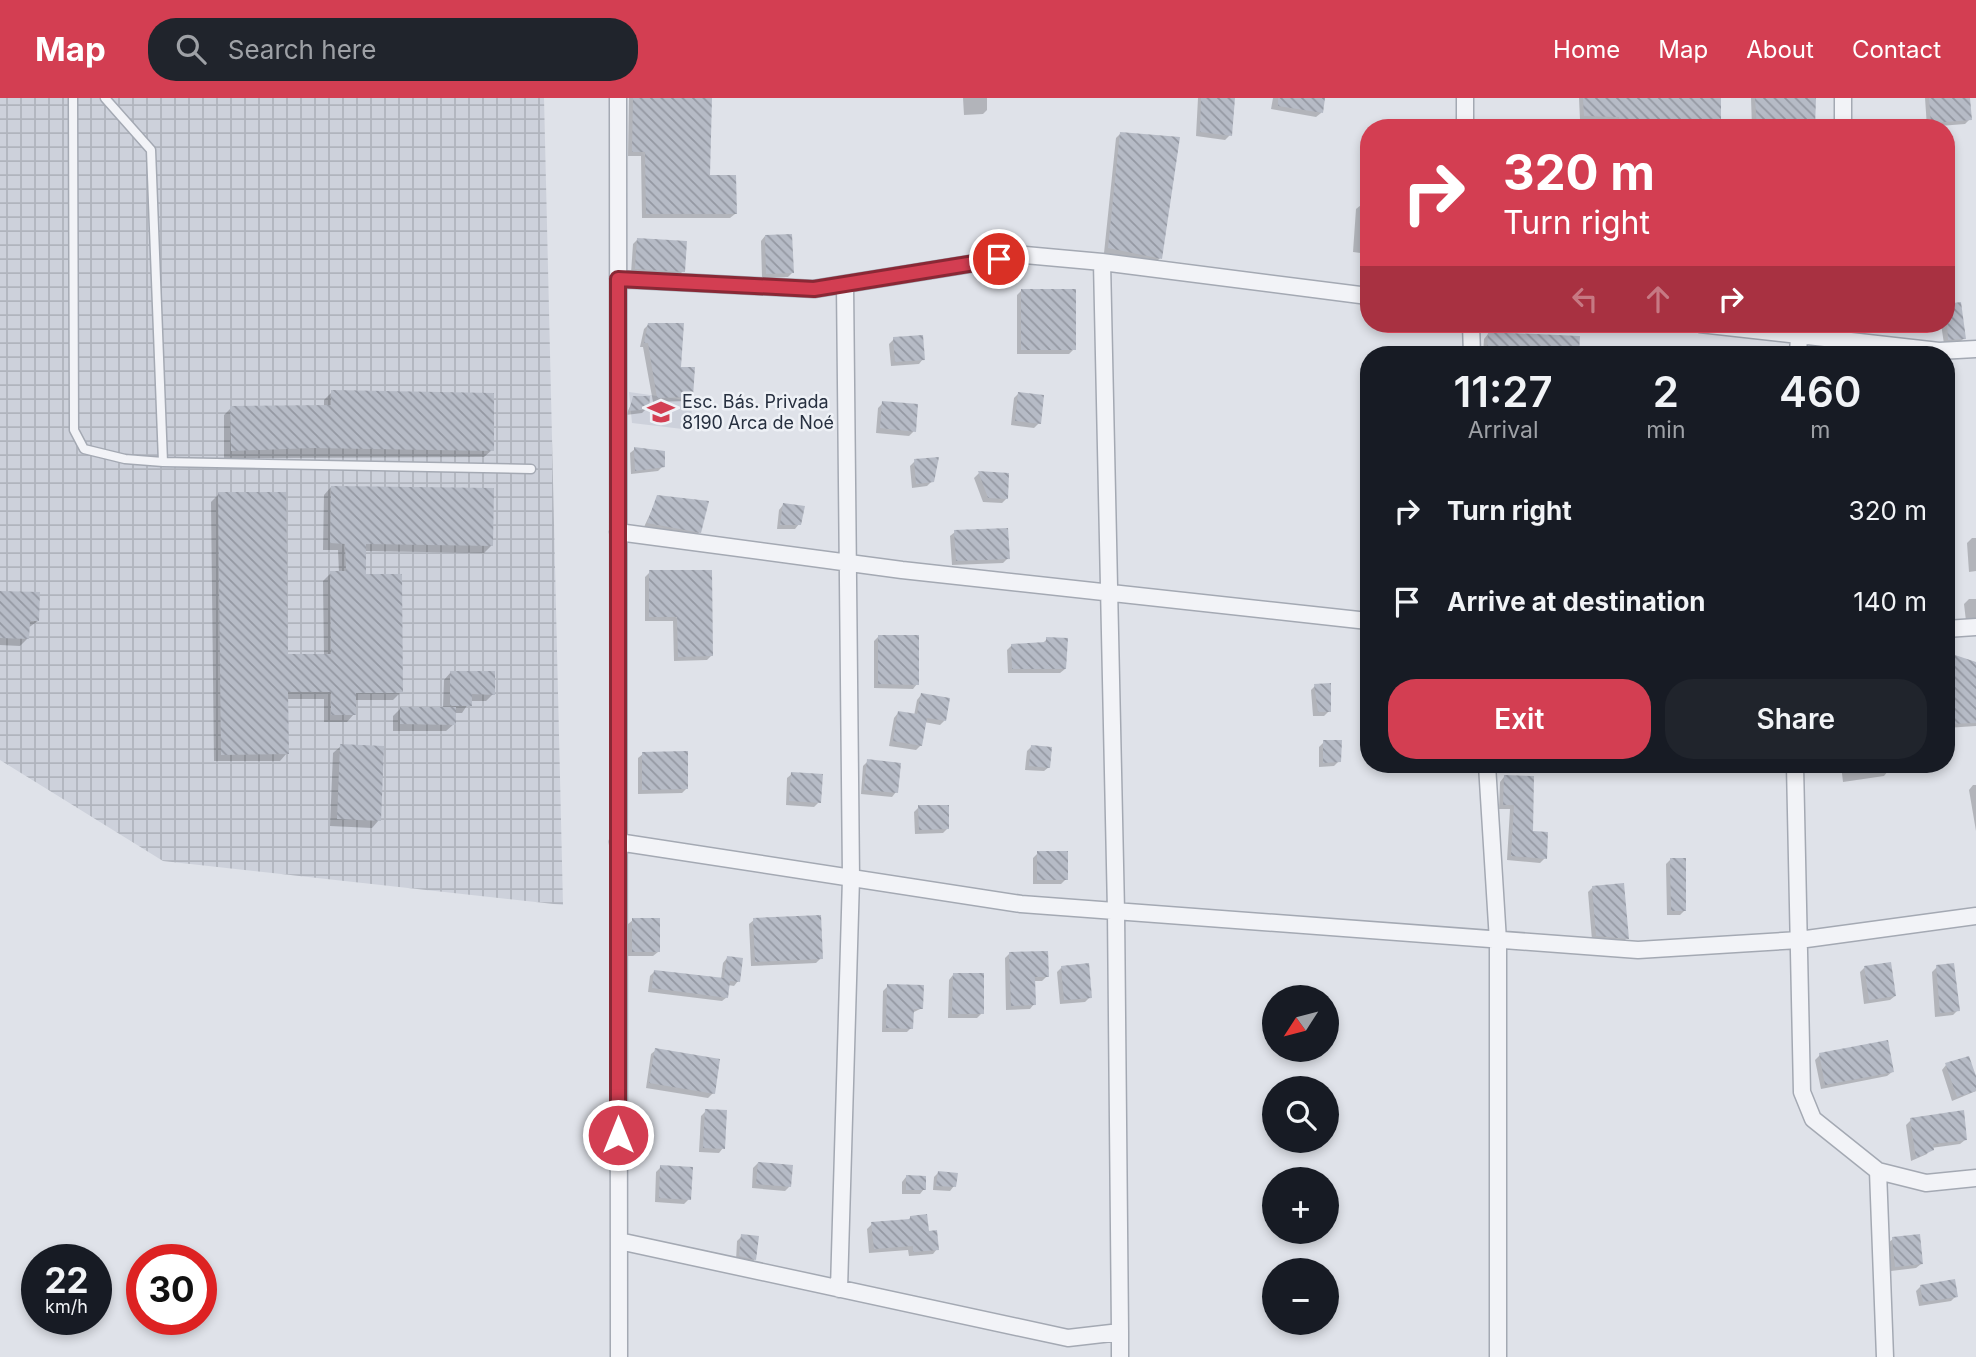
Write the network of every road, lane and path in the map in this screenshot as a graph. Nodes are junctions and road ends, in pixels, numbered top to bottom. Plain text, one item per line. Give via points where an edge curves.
1 (73, 98) edge
2 (106, 98) edge
3 (618, 98) edge
4 (1465, 98) edge
5 (1843, 98) edge
6 (1465, 119) edge
7 (1843, 119) edge
8 (1102, 262) junction
9 (618, 279) junction
10 (845, 284) junction
11 (1360, 295) edge
12 (1781, 333) edge
13 (1828, 333) edge
14 (1847, 333) edge
15 (1799, 335) junction
16 (1798, 346) edge
17 (1913, 346) edge
18 (1976, 349) edge
19 (1955, 350) edge
20 (163, 462) junction
21 (531, 469) dead end
22 (618, 532) junction
23 (849, 562) junction
24 (1109, 592) junction
25 (1360, 620) edge
26 (1976, 627) edge
27 (1955, 628) edge
28 (1488, 773) edge
29 (1795, 773) edge
30 (618, 842) junction
31 (851, 878) junction
32 (1116, 911) junction
33 (1976, 916) edge
34 (1800, 940) junction
35 (1498, 941) junction
36 (1878, 1171) junction
37 (1976, 1178) edge
38 (619, 1241) junction
39 (839, 1289) junction
40 (1120, 1332) junction
41 (619, 1357) edge
42 (1120, 1357) edge
43 (1498, 1357) edge
44 (1885, 1357) edge

1 - 20 lane via 74,430 84,449
2 - 20 lane via 151,150
3 - 9 street
4 - 6 street
5 - 7 street
8 - 10 street via 1025,255
8 - 11 street
8 - 24 street
9 - 10 street via 814,289
9 - 22 street
10 - 23 street
12 - 15 street
13 - 15 street
14 - 17 street
15 - 16 street
18 - 19 street
20 - 21 lane
22 - 23 street
22 - 30 street
23 - 24 street
23 - 31 street
24 - 25 street
24 - 32 street
26 - 27 street
28 - 35 street
29 - 34 street
30 - 31 street
30 - 38 street
31 - 32 street via 1021,904
31 - 39 street
32 - 35 street
32 - 40 street
33 - 34 street
34 - 35 street via 1638,950
34 - 36 street via 1802,1092 1812,1119
35 - 43 street
36 - 37 street via 1926,1183
36 - 44 street
38 - 39 street
38 - 41 street
39 - 40 street via 1068,1338
40 - 42 street

